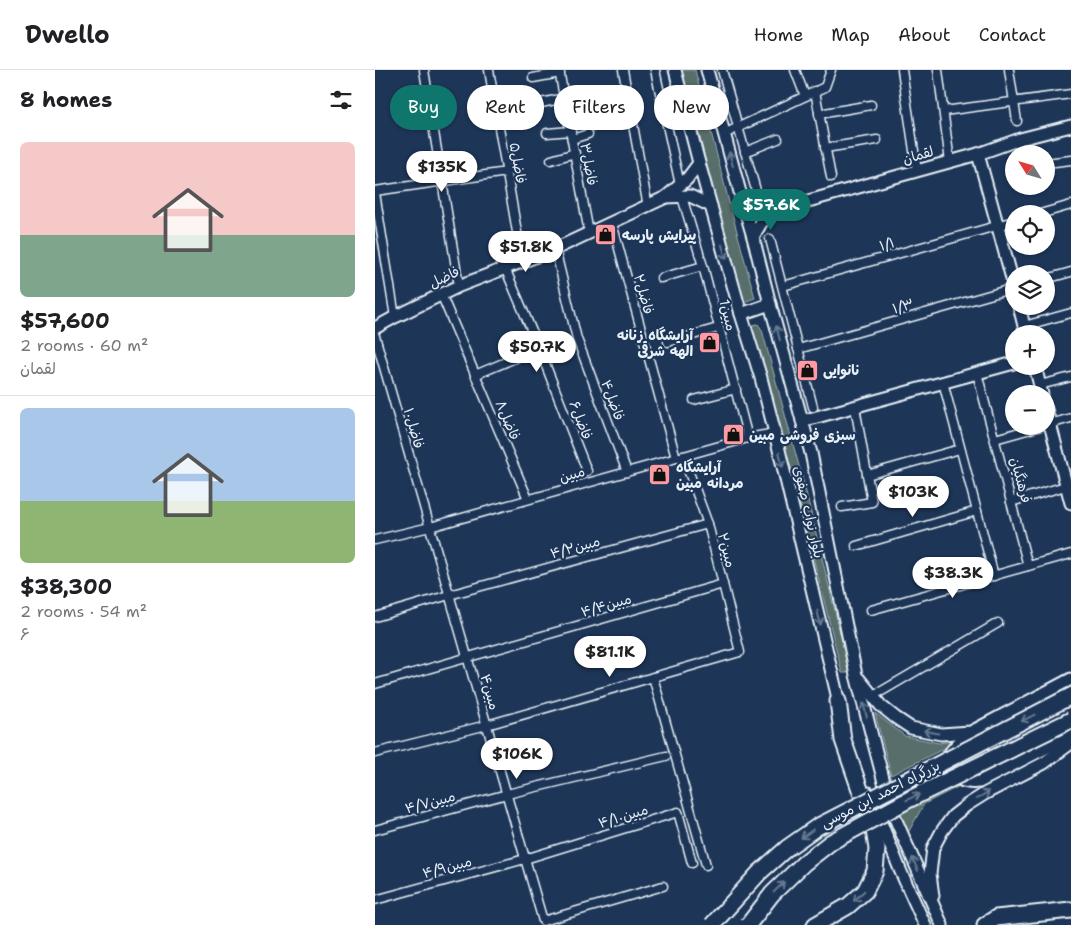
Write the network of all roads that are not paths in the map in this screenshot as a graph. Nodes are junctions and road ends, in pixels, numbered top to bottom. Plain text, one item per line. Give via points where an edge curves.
1 (424, 70) edge
2 (489, 70) edge
3 (623, 70) edge
4 (655, 70) edge
5 (675, 70) edge
6 (707, 70) edge
7 (722, 70) edge
8 (795, 70) edge
9 (831, 70) edge
10 (902, 70) edge
11 (938, 70) edge
12 (1009, 70) edge
13 (560, 71) edge
14 (533, 78) dead end
15 (562, 85) edge
16 (815, 91) junction
17 (1071, 94) edge
18 (805, 96) junction
19 (1014, 102) junction
20 (871, 105) dead end
21 (944, 111) junction
22 (819, 114) junction
23 (1017, 121) dead end
24 (1071, 126) edge
25 (738, 127) junction
26 (570, 130) edge
27 (547, 133) dead end
28 (588, 134) dead end
29 (724, 134) junction
30 (571, 135) junction
31 (779, 139) dead end
32 (877, 140) dead end
33 (825, 148) junction
34 (745, 152) junction
35 (575, 153) junction
36 (978, 154) junction
37 (551, 160) dead end
38 (1071, 160) edge
39 (950, 162) junction
40 (1055, 162) edge
41 (699, 163) junction
42 (917, 171) junction
43 (507, 172) junction
44 (831, 177) dead end
45 (442, 182) junction
46 (681, 185) junction
47 (375, 192) edge
48 (757, 194) dead end
49 (741, 196) junction
50 (682, 197) junction
51 (666, 198) junction
52 (1071, 205) edge
53 (711, 206) junction
54 (648, 207) junction
55 (1055, 210) edge
56 (772, 211) junction
57 (612, 223) junction
58 (1005, 224) edge
59 (998, 226) junction
60 (589, 233) junction
61 (753, 238) junction
62 (770, 239) dead end
63 (555, 248) junction
64 (522, 261) junction
65 (1008, 265) edge
66 (703, 266) junction
67 (505, 268) junction
68 (1071, 272) edge
69 (1055, 276) edge
70 (661, 278) dead end
71 (459, 286) junction
72 (783, 286) junction
73 (1005, 290) edge
74 (441, 294) junction
75 (770, 304) junction
76 (1071, 313) edge
77 (741, 314) junction
78 (395, 317) junction
79 (1039, 325) edge
80 (375, 328) edge
81 (718, 328) junction
82 (375, 336) edge
83 (668, 342) dead end
84 (539, 348) junction
85 (798, 349) junction
86 (1005, 365) edge
87 (977, 373) junction
88 (475, 376) junction
89 (1071, 377) edge
90 (943, 382) junction
91 (1053, 385) edge
92 (736, 389) junction
93 (694, 400) dead end
94 (813, 407) dead end
95 (855, 407) junction
96 (1071, 418) edge
97 (802, 421) junction
98 (1055, 422) edge
99 (775, 433) junction
100 (1010, 435) edge
101 (1050, 435) edge
102 (748, 438) junction
103 (995, 439) junction
104 (960, 449) junction
105 (680, 457) junction
106 (587, 471) dead end
107 (627, 472) junction
108 (867, 475) junction
109 (1069, 485) edge
110 (528, 499) junction
111 (1011, 502) junction
112 (1071, 502) edge
113 (843, 506) dead end
114 (977, 511) junction
115 (708, 524) junction
116 (430, 526) junction
117 (375, 540) edge
118 (855, 546) dead end
119 (1071, 554) edge
120 (1028, 566) junction
121 (994, 576) junction
122 (723, 584) junction
123 (449, 595) junction
124 (871, 610) dead end
125 (375, 617) edge
126 (998, 622) dead end
127 (467, 657) junction
128 (856, 675) junction
129 (653, 677) junction
130 (1071, 679) edge
131 (375, 684) edge
132 (872, 695) junction
133 (1071, 696) edge
134 (838, 701) junction
135 (1071, 720) edge
136 (487, 725) junction
137 (971, 732) junction
138 (1071, 735) edge
139 (1071, 743) edge
140 (375, 753) edge
141 (666, 756) dead end
142 (507, 794) junction
143 (375, 830) edge
144 (525, 859) junction
145 (692, 863) dead end
146 (707, 864) dead end
147 (663, 886) dead end
148 (375, 900) edge
149 (934, 910) junction
150 (1071, 910) edge
151 (713, 925) edge
152 (748, 925) edge
153 (815, 925) edge
154 (925, 925) edge
155 (942, 925) edge
156 (985, 925) edge

1 - 45 street
2 - 43 street, ۵فاضل
3 - 54 street
4 - 46 street
5 - 41 main road, بلوار نواب صفوی
6 - 29 main road, بلوار نواب صفوی
7 - 25 street
8 - 18 street
9 - 16 street via 825,87
10 - 42 street
11 - 21 street
12 - 19 street
13 - 14 street
13 - 15 street, ۳فاضل
16 - 18 street
16 - 22 street
17 - 19 street
18 - 25 street
19 - 21 street
19 - 23 street
20 - 22 street
21 - 39 street
22 - 33 street
24 - 36 main road, لقمان
25 - 29 street
25 - 34 street
26 - 30 street, ۳فاضل
27 - 30 street
28 - 30 street
49 -> 29 main road, بلوار نواب صفوی
30 - 35 street, ۳فاضل
31 - 34 street
32 - 33 street
33 - 44 street
34 - 48 street
35 - 37 street
35 - 60 street, ۳فاضل
36 - 39 main road, لقمان
36 - 59 main road
38 - 40 street
39 - 42 main road, لقمان
41 - 46 main road, فاضل
41 - 53 main road, بلوار نواب صفوی
42 - 56 main road, لقمان
43 - 45 street
43 - 64 street, ۵فاضل
45 - 47 street
45 - 71 street
46 - 51 main road, فاضل
47 - 78 street
49 - 56 main road via 755,207
49 - 61 main road, بلوار نواب صفوی
50 - 51 main road, فاضل
50 - 53 main road, فاضل via 690,196
50 - 66 street, 1مبین
51 - 54 main road, فاضل
52 - 55 street
53 -> 77 main road, بلوار نواب صفوی
54 - 57 main road, فاضل
56 - 61 main road
57 - 60 main road, فاضل
57 - 105 street, ۲فاضل
58 - 59 street, ۱/۱
59 - 65 main road
59 - 72 street, ۱/۱
60 - 63 main road, فاضل
61 - 75 main road, بلوار نواب صفوی
62 - 72 street
63 - 64 main road, فاضل
63 - 107 street, ۴فاضل via 577,339
64 - 67 main road, فاضل
66 - 70 street
66 - 81 street, 1مبین
67 - 71 main road, فاضل
67 - 84 street, ۶فاضل
68 - 69 street
71 - 74 main road, فاضل
72 - 85 street
73 - 85 street, ۱/۳
74 - 78 main road, فاضل
74 - 88 street, ۸فاضل
75 - 77 main road
97 -> 75 main road, بلوار نواب صفوی
76 - 79 street
77 - 99 main road, بلوار نواب صفوی
78 - 80 main road, فاضل
81 - 83 street
81 - 92 street, 1مبین
82 - 116 street, ۱۰فاضل
84 - 88 street
84 - 106 street, ۶فاضل
85 - 94 street
86 - 87 main road
87 - 90 main road
87 - 103 street, فرهنگیان
88 - 110 street, ۸فاضل
89 - 91 street
90 - 95 main road
90 - 104 street
92 - 93 street
92 - 102 street, 1مبین
95 - 97 main road
95 - 108 street
96 - 98 street
97 - 128 main road, بلوار نواب صفوی
99 - 102 street, مبین
99 -> 134 main road, بلوار نواب صفوی
100 - 103 street
101 - 109 main road
102 - 105 street, مبین
103 - 111 street, فرهنگیان
104 - 108 street
104 - 114 street
105 - 107 street, مبین
105 - 115 street, ۲مبین
107 - 110 street, مبین
108 - 113 street via 872,502
109 - 111 street
109 - 112 main road
110 - 116 street, مبین
111 - 120 street, فرهنگیان
114 - 118 street
114 - 121 street
115 - 122 street, ۲مبین
115 - 123 street, ۴/۲مبین
116 - 117 street, مبین
116 - 123 street, ۴مبین
119 - 120 street
120 - 121 street
121 - 124 street
122 - 127 street, ۴/۴مبین
122 - 129 street, ۲مبین via 740,652
123 - 125 street, ۴/۲مبین
123 - 127 street, ۴مبین
126 - 132 street
127 - 131 street, ۴/۴مبین
127 - 136 street, ۴مبین
128 - 132 main road
149 -> 128 main road, بلوار نواب صفوی via 891,809
129 - 136 street
129 - 146 street
130 - 137 main road
137 -> 132 main road via 941,734 911,728 881,706
133 -> 151 highway, بزرگراه احمد ابن موسی, bridge via 817,826 759,874
134 -> 153 highway via 843,740 875,830 875,871 865,891 848,906
134 - 154 main road, بلوار نواب صفوی via 857,761
152 -> 135 highway, بزرگراه احمد ابن موسی, bridge via 772,894 831,842 910,798
136 - 140 street
136 - 142 street, ۴مبین
137 - 138 main road via 953,749 947,763 958,780 970,783 979,782
149 -> 139 main road via 930,874 933,848 953,816 986,793 1044,763
141 - 142 street, ۴/۷مبین
142 - 143 street, ۴/۷مبین
142 - 144 street, ۴مبین
144 - 145 street, ۴/۱۰مبین via 678,812
144 - 147 street, ۴مبین via 543,922
144 - 148 street, ۴/۹مبین
149 - 155 main road, بلوار نواب صفوی
150 - 156 highway via 995,918

